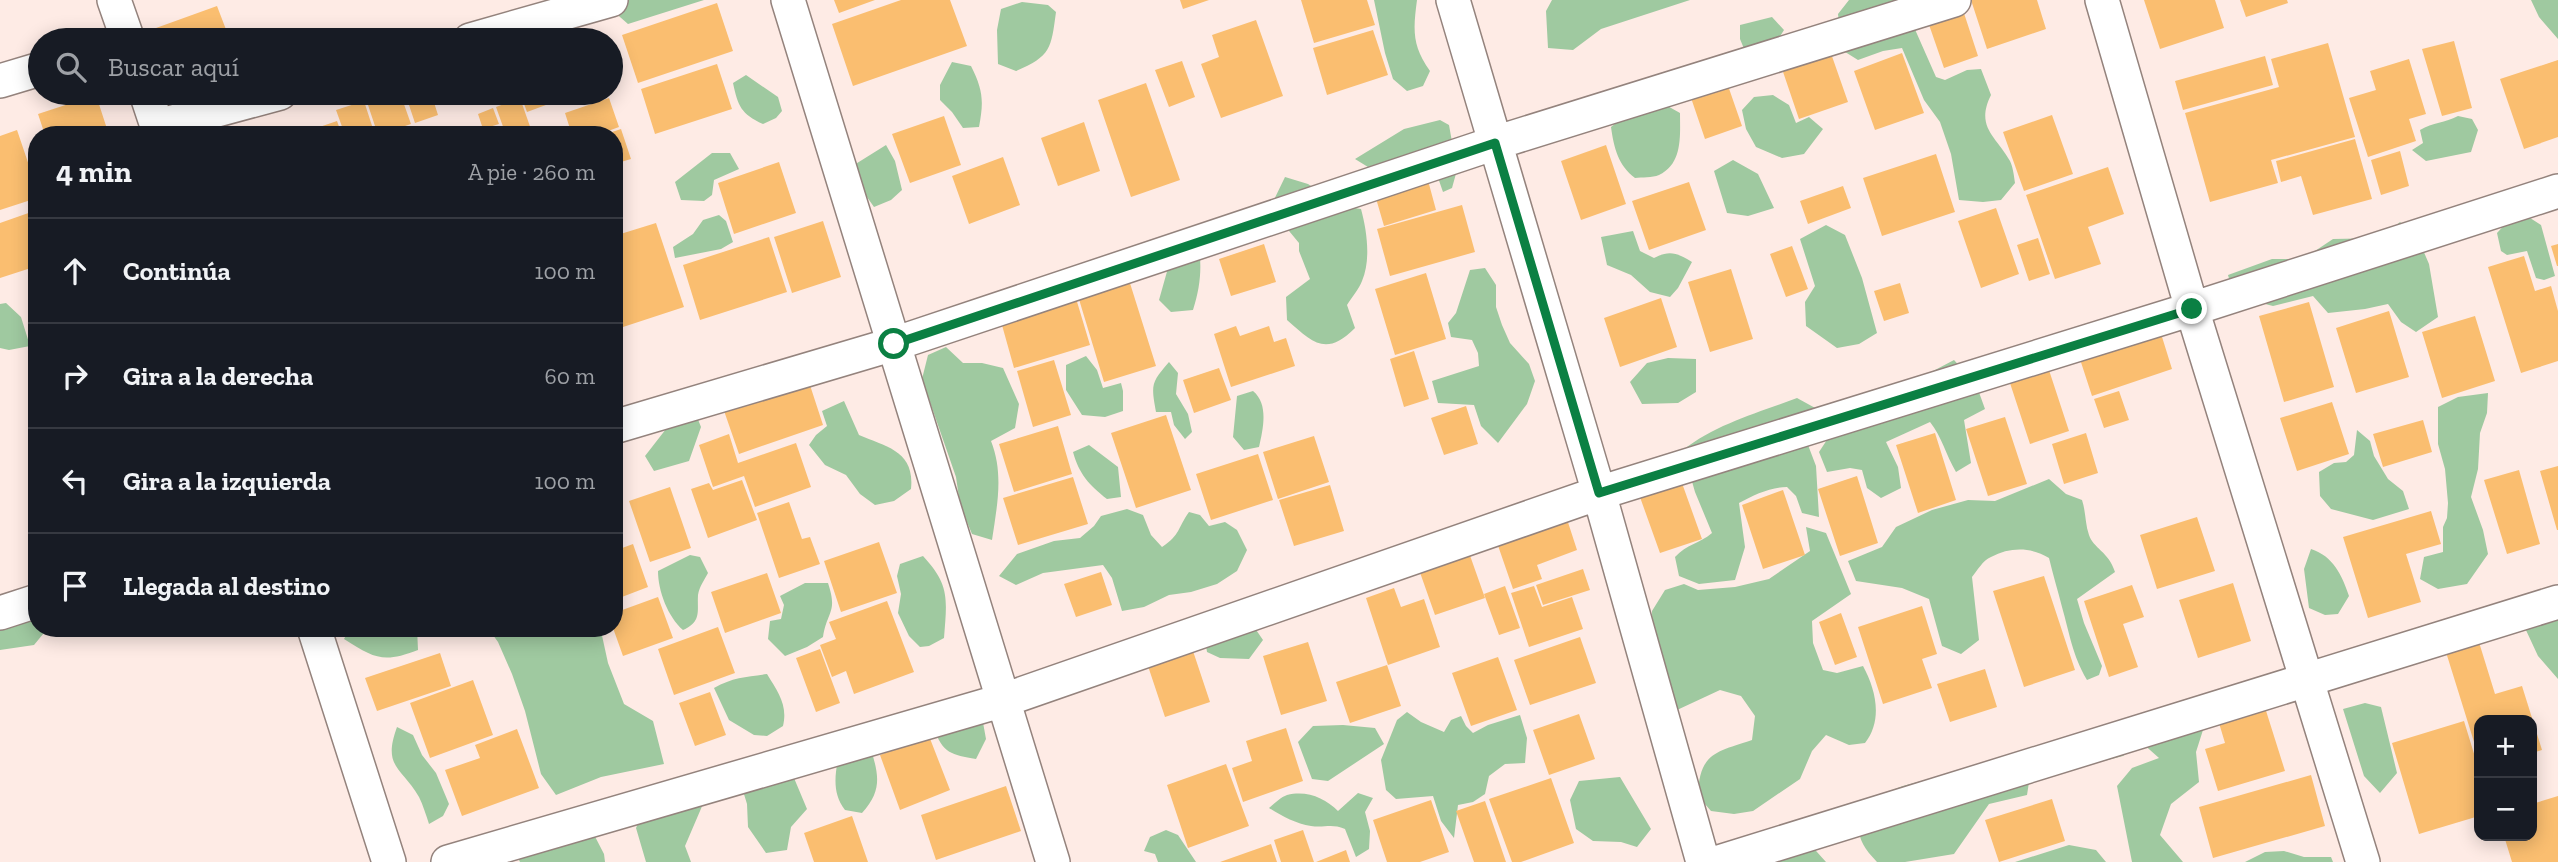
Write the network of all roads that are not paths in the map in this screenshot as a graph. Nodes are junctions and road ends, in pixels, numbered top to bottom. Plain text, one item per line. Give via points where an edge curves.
1 (114, 0) edge
2 (611, 0) edge
3 (788, 0) edge
4 (1452, 0) edge
5 (1954, 0) edge
6 (2102, 0) edge
7 (551, 8) edge
8 (124, 28) edge
9 (500, 28) edge
10 (28, 73) edge
11 (0, 81) edge
12 (150, 105) edge
13 (242, 105) edge
14 (157, 126) edge
15 (175, 126) edge
16 (1495, 143) junction
17 (2558, 191) edge
18 (2192, 309) junction
19 (894, 344) junction
20 (623, 424) edge
21 (1599, 493) junction
22 (2558, 602) edge
23 (28, 604) edge
24 (0, 612) edge
25 (317, 637) edge
26 (2308, 679) junction
27 (1004, 700) junction
28 (389, 862) edge
29 (448, 862) edge
30 (1053, 862) edge
31 (1703, 862) edge
32 (1719, 862) edge
33 (2363, 862) edge

1 - 8 street
2 - 7 street
3 - 19 street
4 - 16 street
5 - 16 street
6 - 18 street
7 - 9 street
10 - 11 street
12 - 14 street
13 - 15 street
16 - 19 street
16 - 21 street
17 - 18 street
18 - 21 street
18 - 26 street
19 - 20 street
19 - 27 street
21 - 27 street
21 - 31 street
22 - 26 street
23 - 24 street
25 - 28 street
26 - 32 street
26 - 33 street
27 - 29 street
27 - 30 street

